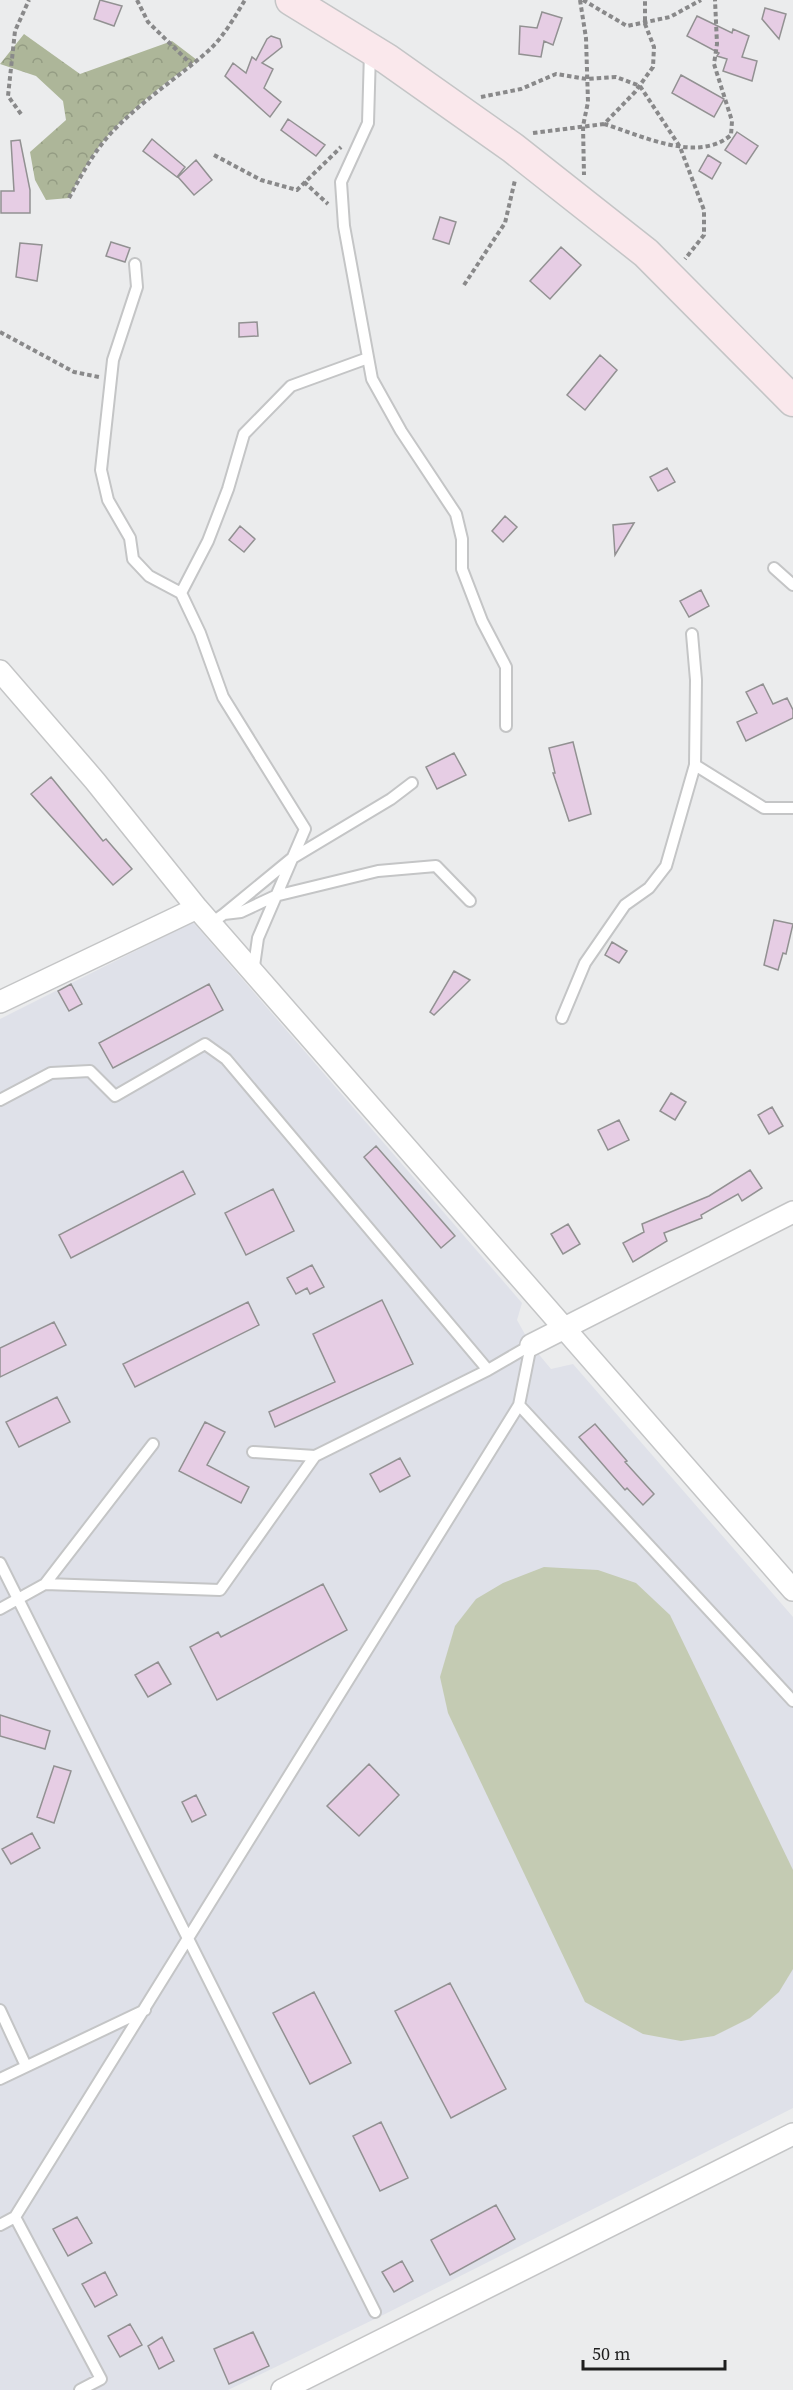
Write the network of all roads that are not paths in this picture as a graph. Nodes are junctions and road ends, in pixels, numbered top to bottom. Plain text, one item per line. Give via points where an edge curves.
1 (291, 0) edge
2 (370, 48) junction
3 (135, 264) dead end
4 (368, 357) junction
5 (793, 402) edge
6 (774, 568) dead end
7 (793, 585) edge
8 (181, 593) junction
9 (692, 634) dead end
10 (0, 671) edge
11 (506, 726) dead end
12 (695, 765) junction
13 (412, 783) dead end
14 (793, 808) edge
15 (291, 859) junction
16 (275, 897) junction
17 (470, 901) dead end
18 (210, 915) junction
19 (253, 973) junction
20 (0, 1002) edge
21 (562, 1018) dead end
22 (0, 1100) edge
23 (793, 1212) edge
24 (563, 1329) junction
25 (531, 1345) junction
26 (488, 1370) junction
27 (519, 1405) junction
28 (153, 1444) dead end
29 (253, 1452) dead end
30 (315, 1456) junction
31 (0, 1563) edge
32 (45, 1584) junction
33 (793, 1590) edge
34 (18, 1598) junction
35 (0, 1609) edge
36 (793, 1701) edge
37 (189, 1940) junction
38 (145, 2009) junction
39 (0, 2010) edge
40 (27, 2066) junction
41 (0, 2079) edge
42 (793, 2134) edge
43 (15, 2217) junction
44 (0, 2225) edge
45 (375, 2312) dead end
46 (80, 2390) edge
47 (282, 2390) edge

1 - 2 main road
2 - 4 lane via 368,123 341,182 343,220
2 - 5 main road via 517,151 646,253
3 - 8 lane via 136,287 113,360 101,470 108,500 130,538 133,559 148,576
4 - 8 lane via 291,386 244,434 208,541
4 - 11 lane via 372,379 401,431 456,514 462,539 462,569 482,621 506,667
6 - 7 lane
8 - 15 lane via 200,633 222,698 304,829
9 - 12 lane
10 - 18 street
12 - 14 lane via 764,808
12 - 21 lane via 666,866 649,888 626,905 585,963
13 - 15 lane
15 - 16 lane
15 - 18 lane
16 - 17 lane via 378,872 436,866
16 - 18 lane via 241,912
16 - 19 lane via 258,938
18 - 19 street
18 - 20 street
19 - 24 street
22 - 26 lane via 51,1073 90,1071 115,1096 205,1044 225,1059
23 - 24 street
24 - 25 street
24 - 33 street
25 - 26 lane
25 - 27 lane
26 - 30 lane
27 - 36 lane
27 - 37 lane
28 - 32 lane
29 - 30 lane
30 - 32 lane via 220,1590
31 - 34 lane
32 - 34 lane
34 - 35 lane
34 - 37 lane
37 - 38 lane
37 - 45 lane
38 - 40 lane
38 - 43 lane
39 - 40 lane
40 - 41 lane
42 - 47 street
43 - 44 lane
43 - 46 lane via 101,2379

